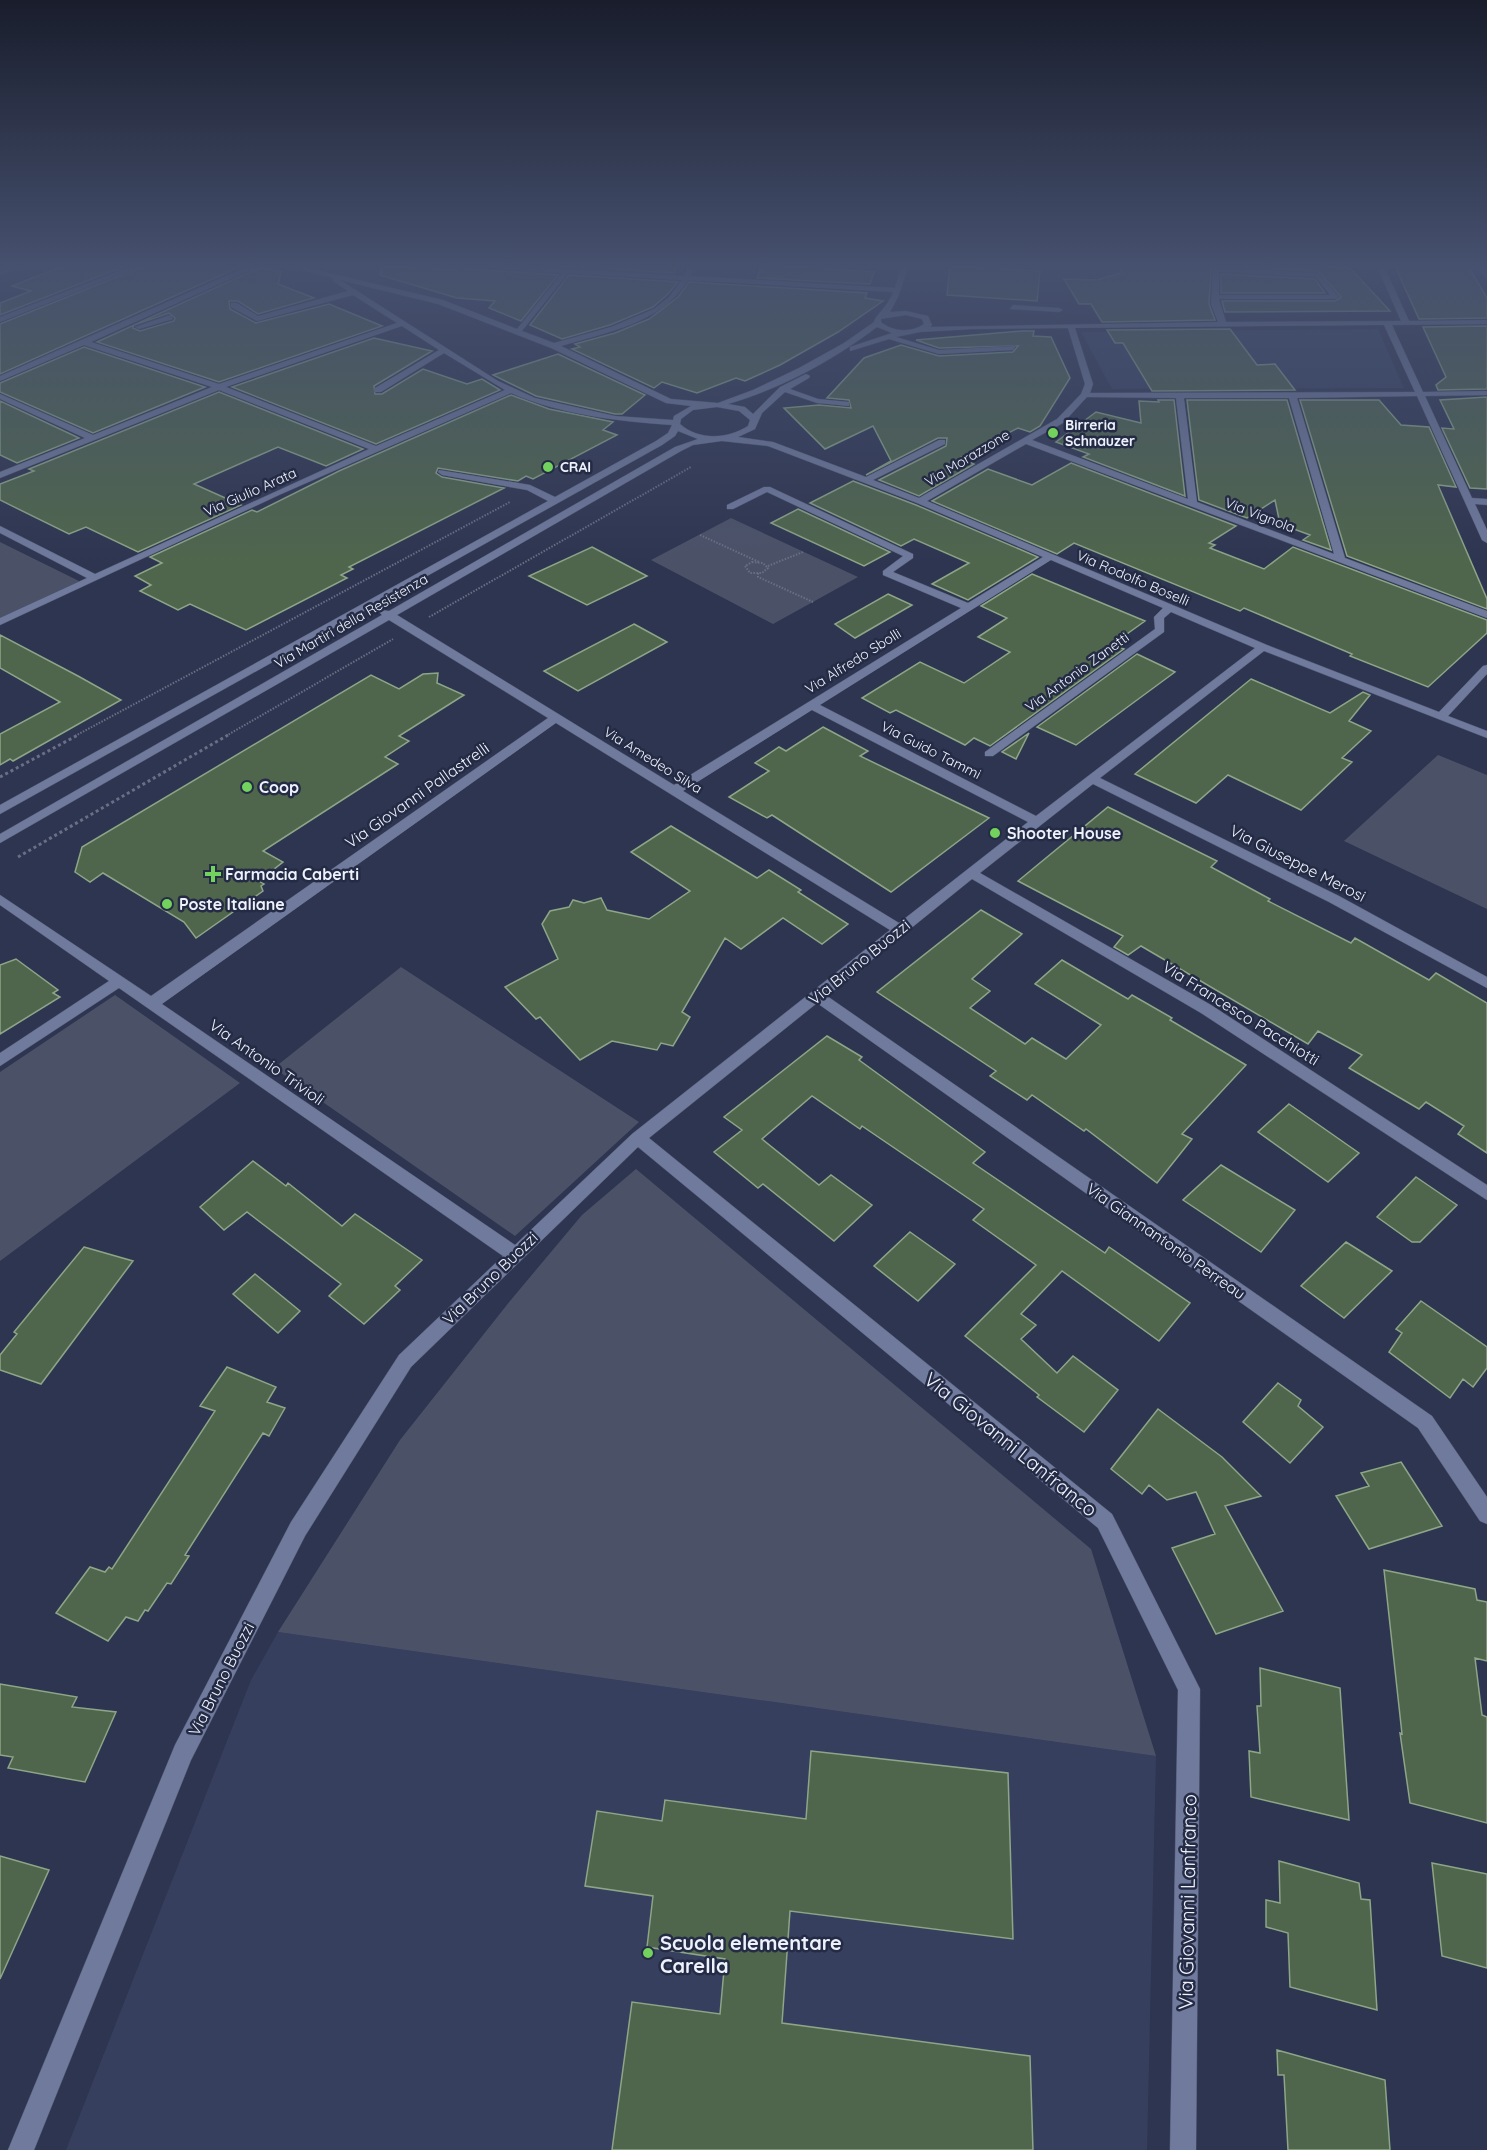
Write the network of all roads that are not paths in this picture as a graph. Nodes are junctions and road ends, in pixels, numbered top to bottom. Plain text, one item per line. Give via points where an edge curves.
1 (33, 364) edge
2 (151, 364) edge
3 (285, 364) edge
4 (420, 364) edge
5 (466, 364) edge
6 (592, 364) edge
7 (808, 364) edge
8 (825, 364) edge
9 (1083, 364) edge
10 (1406, 364) edge
11 (0, 379) edge
12 (219, 387) junction
13 (783, 389) junction
14 (378, 390) dead end
15 (512, 390) junction
16 (1487, 393) edge
17 (1420, 394) junction
18 (1085, 395) junction
19 (0, 396) edge
20 (1180, 396) junction
21 (1292, 396) junction
22 (669, 401) junction
23 (846, 404) dead end
24 (713, 405) junction
25 (754, 421) junction
26 (676, 423) junction
27 (93, 438) junction
28 (721, 438) junction
29 (1024, 440) junction
30 (942, 442) dead end
31 (770, 444) junction
32 (378, 450) junction
33 (442, 472) dead end
34 (0, 475) edge
35 (867, 480) junction
36 (555, 501) junction
37 (920, 501) junction
38 (1470, 501) junction
39 (1487, 502) edge
40 (1193, 504) junction
41 (730, 507) dead end
42 (513, 525) junction
43 (0, 530) edge
44 (534, 533) junction
45 (1487, 540) edge
46 (1049, 557) junction
47 (1341, 560) junction
48 (95, 578) junction
49 (370, 604) junction
50 (968, 607) junction
51 (1169, 608) junction
52 (1487, 615) edge
53 (390, 616) junction
54 (0, 622) edge
55 (1263, 647) junction
56 (1487, 668) edge
57 (811, 705) junction
58 (1440, 717) junction
59 (556, 718) junction
60 (1487, 735) edge
61 (988, 754) dead end
62 (1092, 779) junction
63 (674, 791) junction
64 (0, 810) edge
65 (1036, 821) junction
66 (0, 839) edge
67 (971, 873) junction
68 (0, 899) edge
69 (900, 930) junction
70 (118, 981) junction
71 (1487, 983) edge
72 (817, 996) junction
73 (151, 1004) junction
74 (0, 1060) edge
75 (638, 1138) junction
76 (1487, 1193) edge
77 (514, 1254) junction
78 (1487, 1514) edge
79 (21, 2150) edge
80 (1184, 2150) edge

1 - 11 street
2 - 12 street
3 - 12 street
4 - 14 street
5 - 15 street
6 - 22 street
7 - 24 street via 739,399
8 - 13 street
9 - 18 street via 1089,384
10 - 17 street
12 - 27 street
12 - 32 street
13 - 23 street via 817,401
13 - 25 street via 759,410
15 - 26 street via 533,400 615,418
15 - 32 street, Via Giulio Arata
16 - 17 street
17 - 21 street
17 - 38 street
18 - 20 street
18 - 29 street, Via Morazzone via 1060,421
19 - 27 street
20 - 21 street
20 - 40 street
21 - 47 street
22 - 24 street
22 - 26 street via 676,409
24 - 25 street via 742,409
24 - 26 street via 685,411
25 - 28 street via 741,434
25 - 31 street
26 - 28 street, Via Rodolfo Boselli via 690,435
26 - 36 street, Via Martiri della Resistenza via 675,431 664,440
27 - 34 street
28 - 31 street, Via Rodolfo Boselli
28 - 44 street, Via Martiri della Resistenza via 684,446
29 - 37 street, Via Morazzone
29 - 40 street, Via Vignola
30 - 35 street
31 - 35 street, Via Rodolfo Boselli
32 - 48 street, Via Giulio Arata
33 - 36 street via 533,490
35 - 37 street, Via Rodolfo Boselli
36 - 42 street, Via Martiri della Resistenza
37 - 46 street, Via Rodolfo Boselli
38 - 39 street
38 - 45 street
40 - 47 street, Via Vignola
41 - 50 street via 767,489 910,556 886,573
42 - 44 street
42 - 49 street, Via Martiri della Resistenza
43 - 48 street
44 - 53 street, Via Martiri della Resistenza
46 - 50 street, Via Alfredo Sbolli
46 - 51 street, Via Rodolfo Boselli
47 - 52 street, Via Vignola
48 - 54 street, Via Giulio Arata
49 - 53 street, Via Amedeo Silva
49 - 64 street, Via Martiri della Resistenza
50 - 57 street, Via Alfredo Sbolli
51 - 55 street, Via Rodolfo Boselli
51 - 61 street, Via Antonio Zanetti via 1159,617 1160,630
53 - 59 street, Via Amedeo Silva
53 - 66 street, Via Martiri della Resistenza
55 - 58 street, Via Rodolfo Boselli
55 - 62 street, Via Bruno Buozzi
56 - 58 street
57 - 63 street, Via Alfredo Sbolli
57 - 65 street, Via Guido Tammi
58 - 60 street, Via Rodolfo Boselli
59 - 63 street, Via Amedeo Silva
59 - 73 street, Via Giovanni Pallastrelli
62 - 65 street, Via Bruno Buozzi
62 - 71 street, Via Giuseppe Merosi via 1334,899
63 - 69 street, Via Amedeo Silva
65 - 67 street, Via Bruno Buozzi
67 - 69 street, Via Bruno Buozzi
67 - 76 street, Via Francesco Pacchiotti via 1206,1009
68 - 70 street, Via Antonio Trivioli
69 - 72 street, Via Bruno Buozzi
70 - 73 street, Via Antonio Trivioli
70 - 74 street
72 - 75 street, Via Bruno Buozzi
72 - 78 street, Via Giannantonio Perreau via 1425,1422
73 - 77 street, Via Antonio Trivioli
75 - 77 street, Via Bruno Buozzi
75 - 80 street, Via Giovanni Lanfranco via 1105,1521 1189,1689
77 - 79 street, Via Bruno Buozzi via 405,1361 298,1529 183,1753

